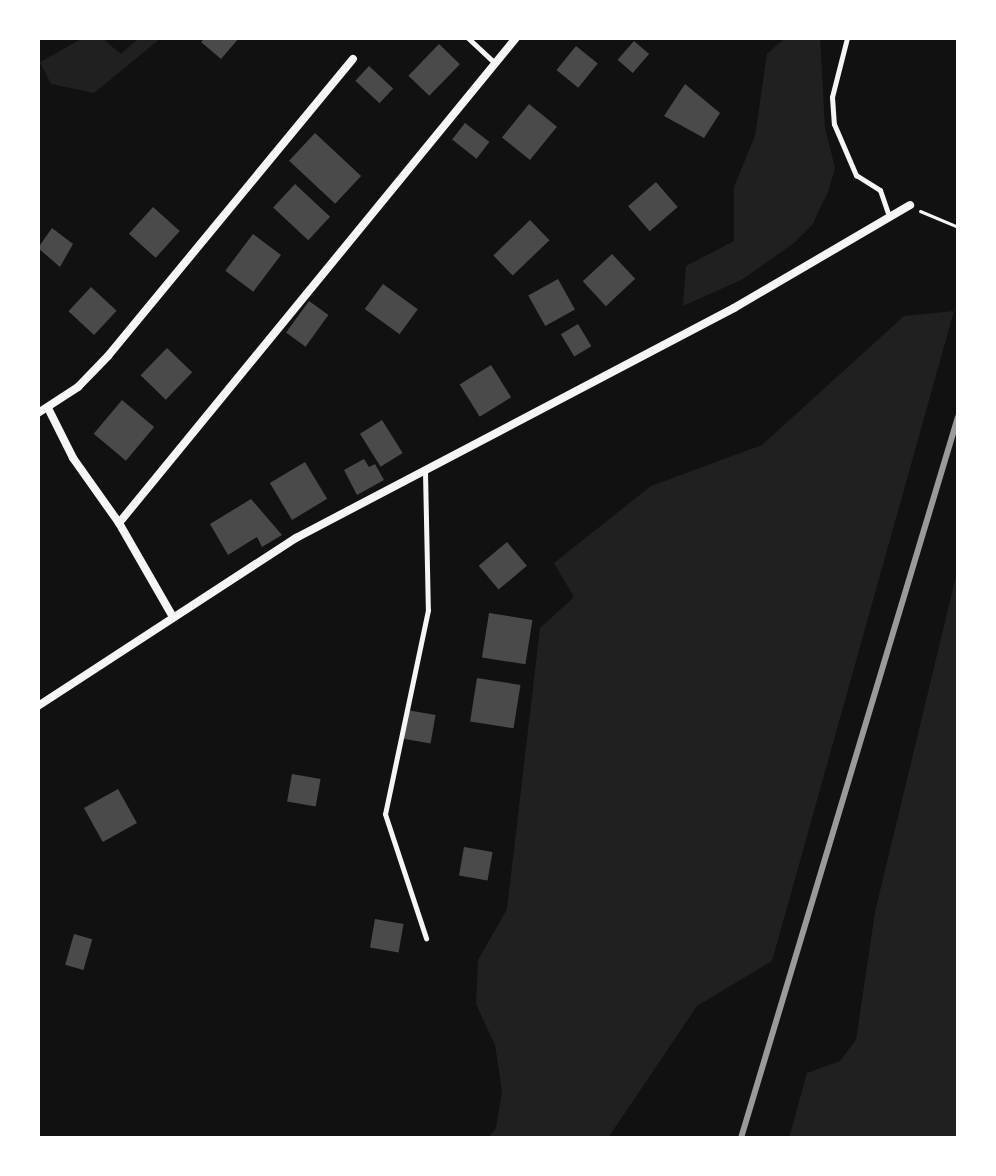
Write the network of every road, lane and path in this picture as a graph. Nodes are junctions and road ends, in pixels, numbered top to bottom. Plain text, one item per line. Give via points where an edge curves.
1 (468, 38) edge
2 (516, 38) edge
3 (847, 38) edge
4 (353, 59) dead end
5 (494, 62) junction
6 (910, 205) joint
7 (889, 216) junction
8 (958, 227) edge
9 (48, 408) junction
10 (38, 413) edge
11 (424, 467) junction
12 (119, 523) junction
13 (172, 615) junction
14 (38, 706) edge
15 (426, 938) dead end

1 - 5 lane
2 - 5 street
3 - 7 lane via 832,97 834,124 856,175 880,190
4 - 9 street via 108,356
5 - 12 street
6 - 7 street
6 - 8 path
7 - 11 street via 648,354
9 - 10 street
9 - 12 street via 73,458
11 - 13 street
11 - 15 lane via 429,498 428,610 385,814
12 - 13 street
13 - 14 street

